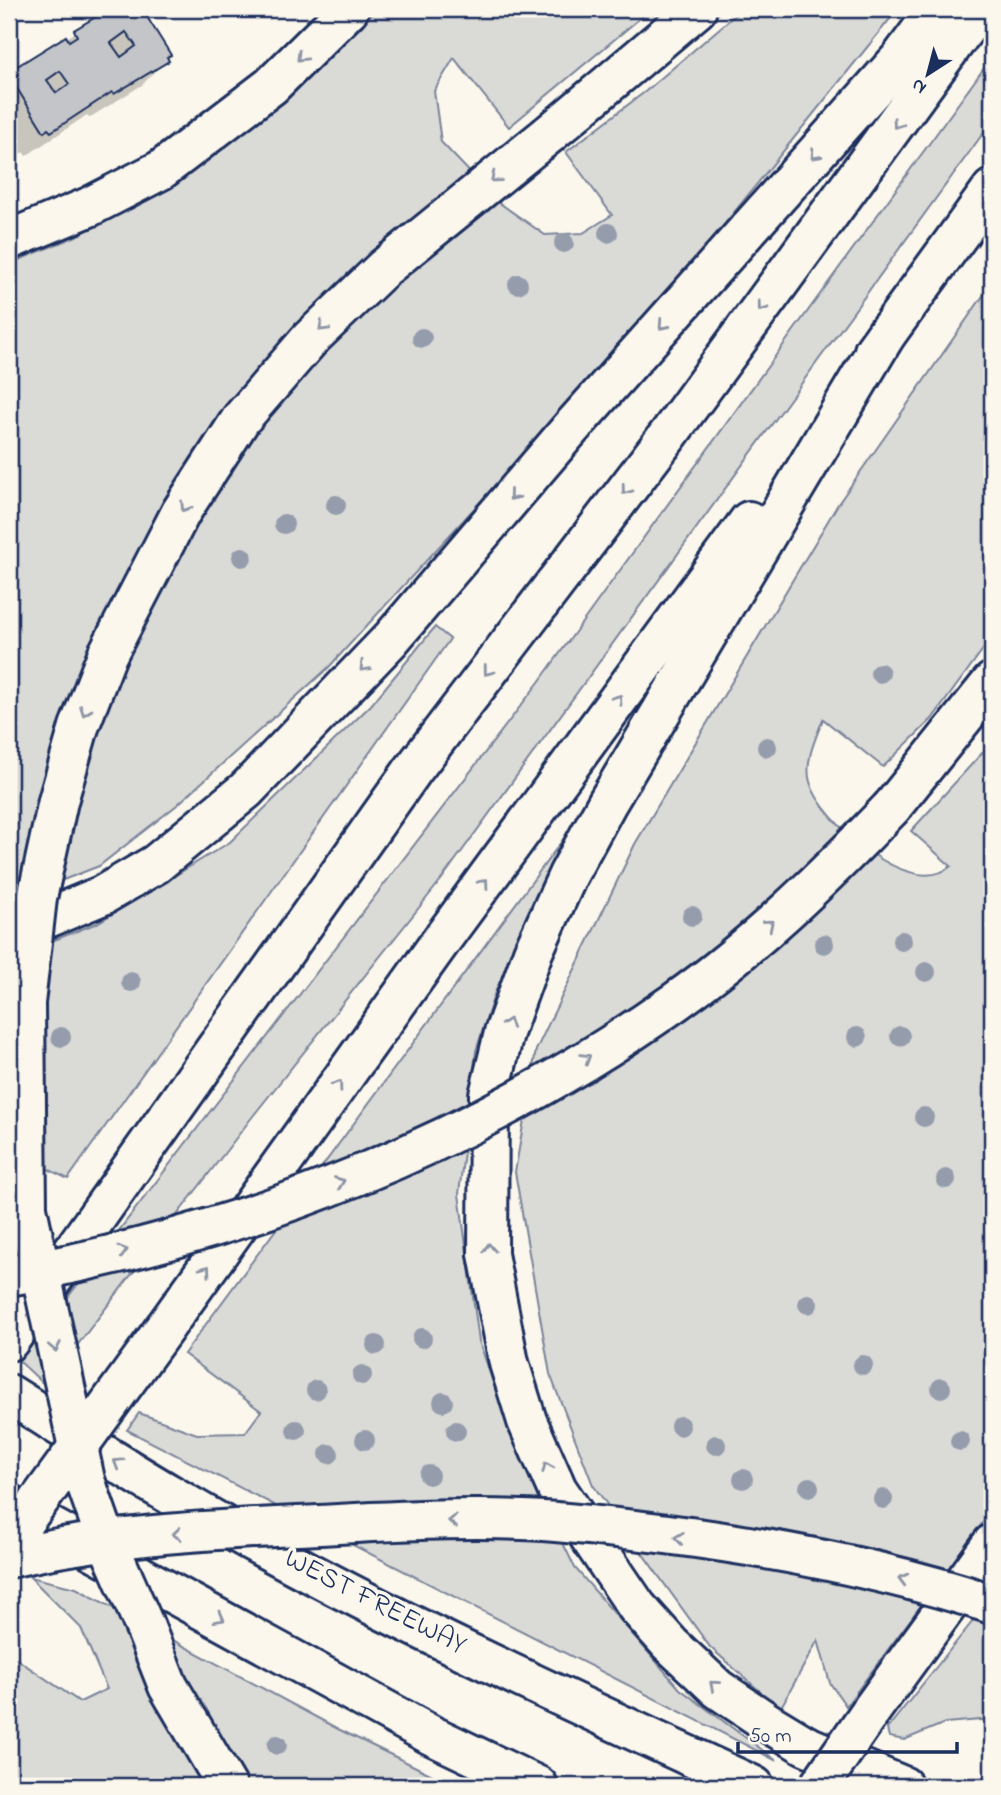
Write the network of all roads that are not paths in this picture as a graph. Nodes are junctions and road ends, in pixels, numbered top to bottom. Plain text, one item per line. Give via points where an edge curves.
1 (349, 9) edge
2 (697, 9) edge
3 (937, 9) edge
4 (979, 9) edge
5 (992, 189) edge
6 (9, 240) edge
7 (888, 331) junction
8 (992, 682) edge
9 (9, 934) edge
10 (9, 1276) edge
11 (9, 1341) edge
12 (9, 1394) edge
13 (9, 1504) edge
14 (9, 1542) edge
15 (992, 1544) edge
16 (9, 1558) edge
17 (992, 1604) edge
18 (227, 1786) edge
19 (538, 1786) edge
20 (754, 1786) edge
21 (818, 1786) edge
22 (903, 1786) edge

1 -> 6 main road via 271,86 161,170
2 -> 18 main road, bridge via 384,268 310,339 242,419 181,512 107,655 61,789 37,898 25,1003 27,1208 85,1480 169,1686
3 -> 9 main road via 900,60 571,428 391,639 246,790 156,864 103,895
4 -> 11 main road, bridge via 670,433 412,770
5 - 7 main road
14 -> 7 main road, bridge
22 -> 7 main road via 805,1745 767,1723 718,1689 637,1608 557,1489 527,1421 509,1363 488,1254 489,1095 504,1033 533,952 607,803
10 -> 8 main road, bridge via 214,1228 287,1203 441,1141 547,1083 676,1001 821,880 892,807
20 -> 12 main road, WEST FREEWAY via 524,1680 345,1589 172,1496
13 -> 19 main road via 430,1735
15 - 21 main road, bridge
17 -> 16 main road, bridge via 786,1552 555,1522 403,1521 249,1528 130,1539

